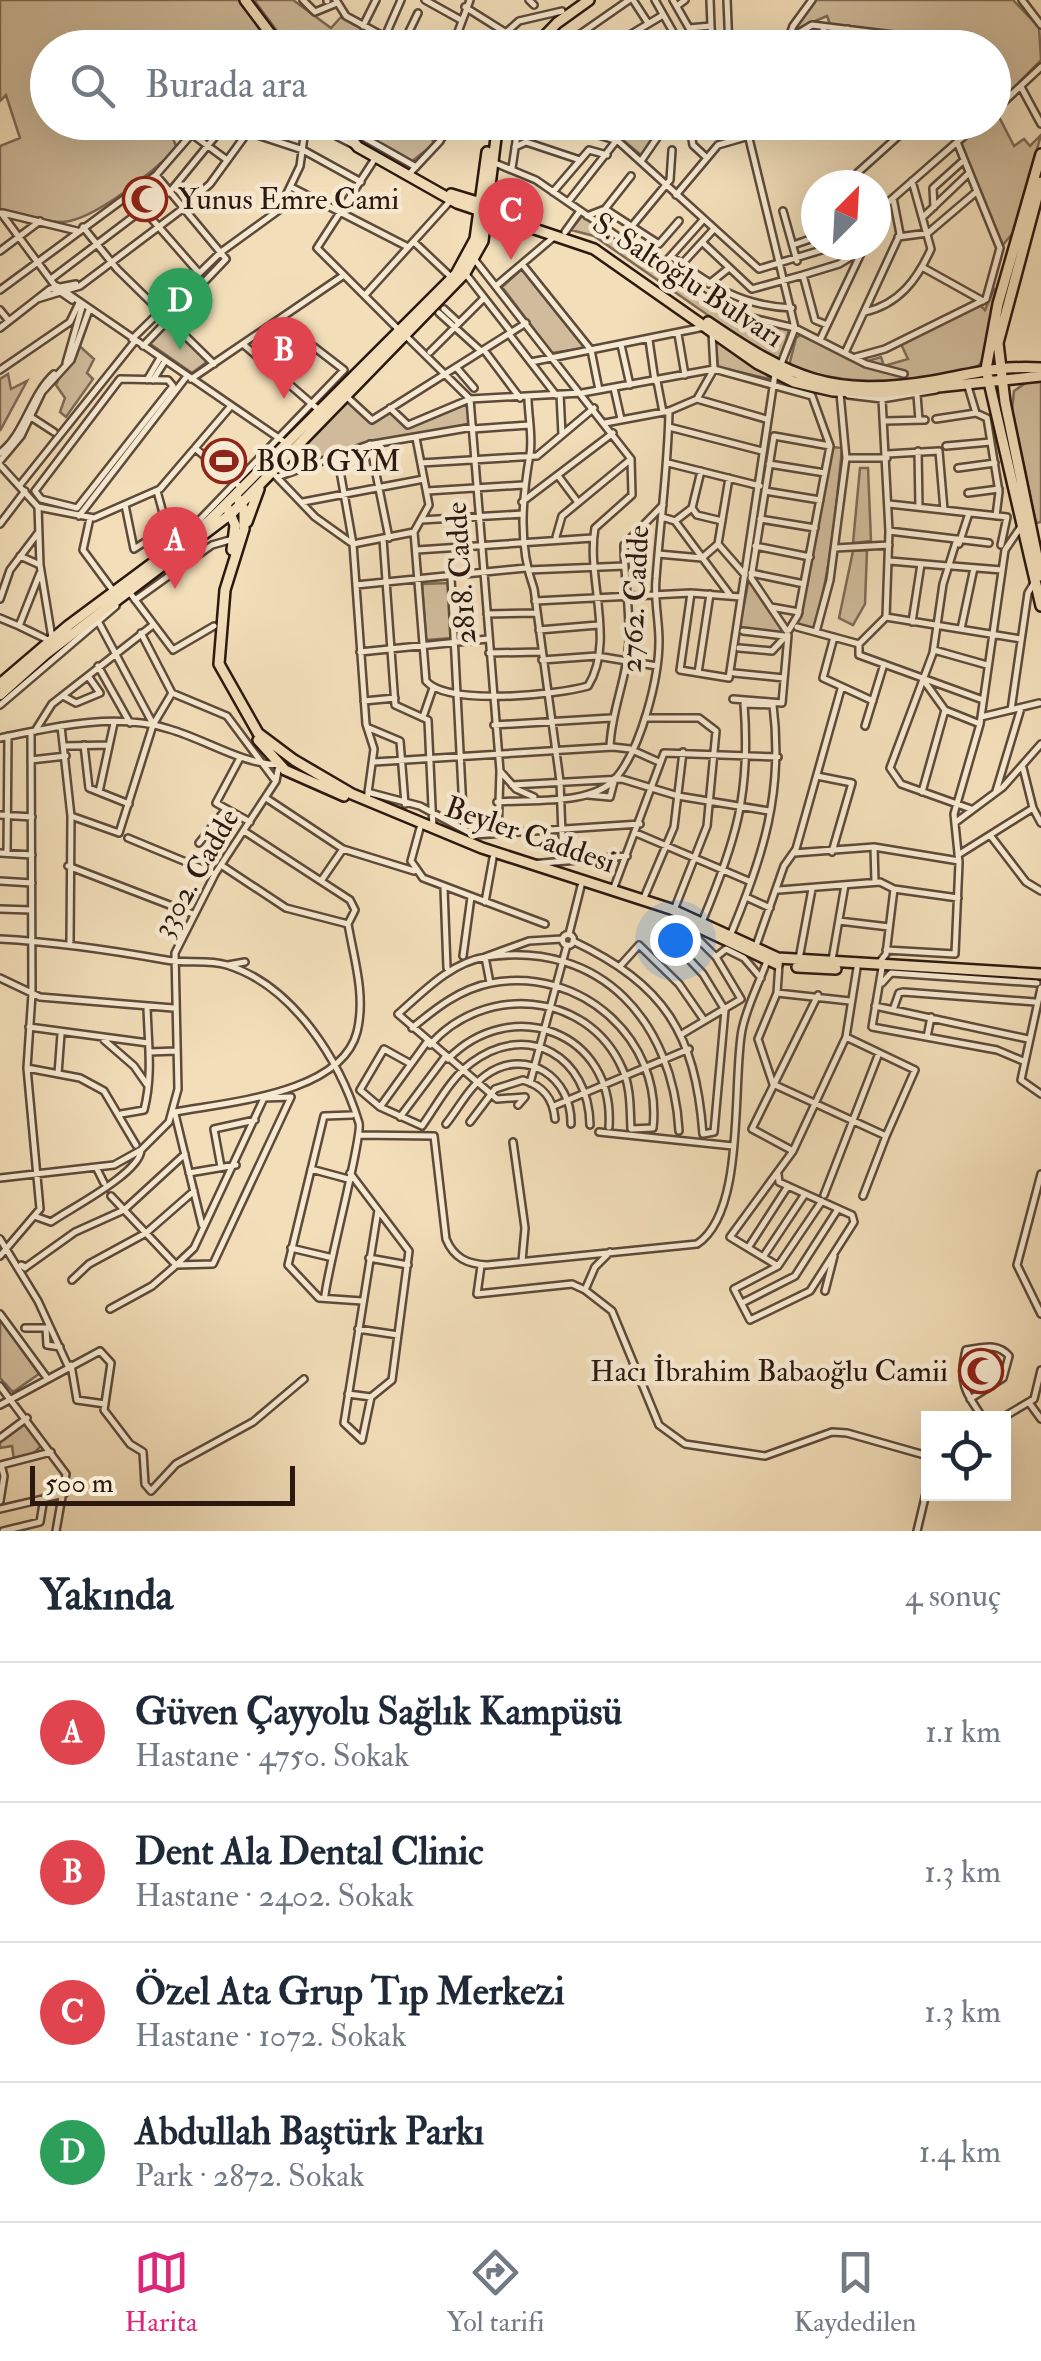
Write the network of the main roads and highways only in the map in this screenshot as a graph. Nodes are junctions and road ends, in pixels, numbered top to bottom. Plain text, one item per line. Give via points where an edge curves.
1 (248, 0) edge
2 (578, 0) edge
3 (589, 0) edge
4 (270, 30) edge
5 (545, 30) edge
6 (548, 30) edge
7 (354, 140) edge
8 (357, 140) edge
9 (492, 140) edge
10 (494, 140) edge
11 (1041, 154) edge
12 (1041, 182) edge
13 (482, 190) junction
14 (454, 198) junction
15 (484, 208) junction
16 (505, 216) junction
17 (485, 232) junction
18 (561, 233) junction
19 (402, 332) junction
20 (1041, 368) edge
21 (779, 375) junction
22 (1005, 375) junction
23 (987, 376) junction
24 (1041, 376) edge
25 (272, 475) junction
26 (239, 493) junction
27 (229, 509) junction
28 (206, 535) junction
29 (239, 536) junction
30 (1038, 580) edge
31 (1041, 606) edge
32 (0, 684) edge
33 (0, 695) edge
34 (291, 759) junction
35 (279, 765) junction
36 (290, 772) junction
37 (582, 884) junction
38 (612, 893) junction
39 (768, 958) junction
40 (857, 966) junction
41 (1040, 981) edge

1 - 4 main road
2 - 5 main road
3 - 6 main road
7 - 14 main road
8 - 14 main road
9 - 13 main road
10 - 15 main road
11 - 23 main road via 998,304
12 - 22 main road via 1000,330
13 - 14 main road
13 - 15 main road
14 - 15 main road
15 - 16 main road, S. Saltoğlu Bulvarı
15 - 17 main road
15 - 18 main road, S. Saltoğlu Bulvarı
15 - 19 main road via 474,244 452,278
16 - 17 main road
16 - 18 main road, S. Saltoğlu Bulvarı
17 - 19 main road via 465,273
18 - 21 main road, S. Saltoğlu Bulvarı
18 - 21 main road, S. Saltoğlu Bulvarı via 605,250
19 - 25 main road
19 - 26 main road
20 - 22 main road, S. Saltoğlu Bulvarı
21 - 23 main road, S. Saltoğlu Bulvarı via 882,386
21 - 23 main road, S. Saltoğlu Bulvarı via 840,392 940,388
22 - 23 main road, S. Saltoğlu Bulvarı
22 - 23 main road, S. Saltoğlu Bulvarı
22 - 24 main road, S. Saltoğlu Bulvarı
22 - 30 main road
23 - 30 main road
25 - 26 main road
25 - 29 main road
26 - 27 main road
26 - 29 main road, Beyler Caddesi
27 - 28 main road
27 - 29 main road, Beyler Caddesi
27 - 32 main road
28 - 29 main road via 224,529
28 - 33 main road
29 - 34 main road, Beyler Caddesi via 224,590 219,664 258,733
29 - 35 main road, Beyler Caddesi via 214,626 213,656 220,684
30 - 31 main road
34 - 35 main road
34 - 36 main road
34 - 37 main road, Beyler Caddesi via 433,828
35 - 36 main road, Beyler Caddesi
36 - 37 main road, Beyler Caddesi via 493,858
37 - 38 main road, Beyler Caddesi
38 - 39 main road, Beyler Caddesi
38 - 39 main road, Beyler Caddesi via 674,910
39 - 40 main road, Beyler Caddesi
39 - 40 main road, Beyler Caddesi
40 - 41 main road, Beyler Caddesi via 883,962

